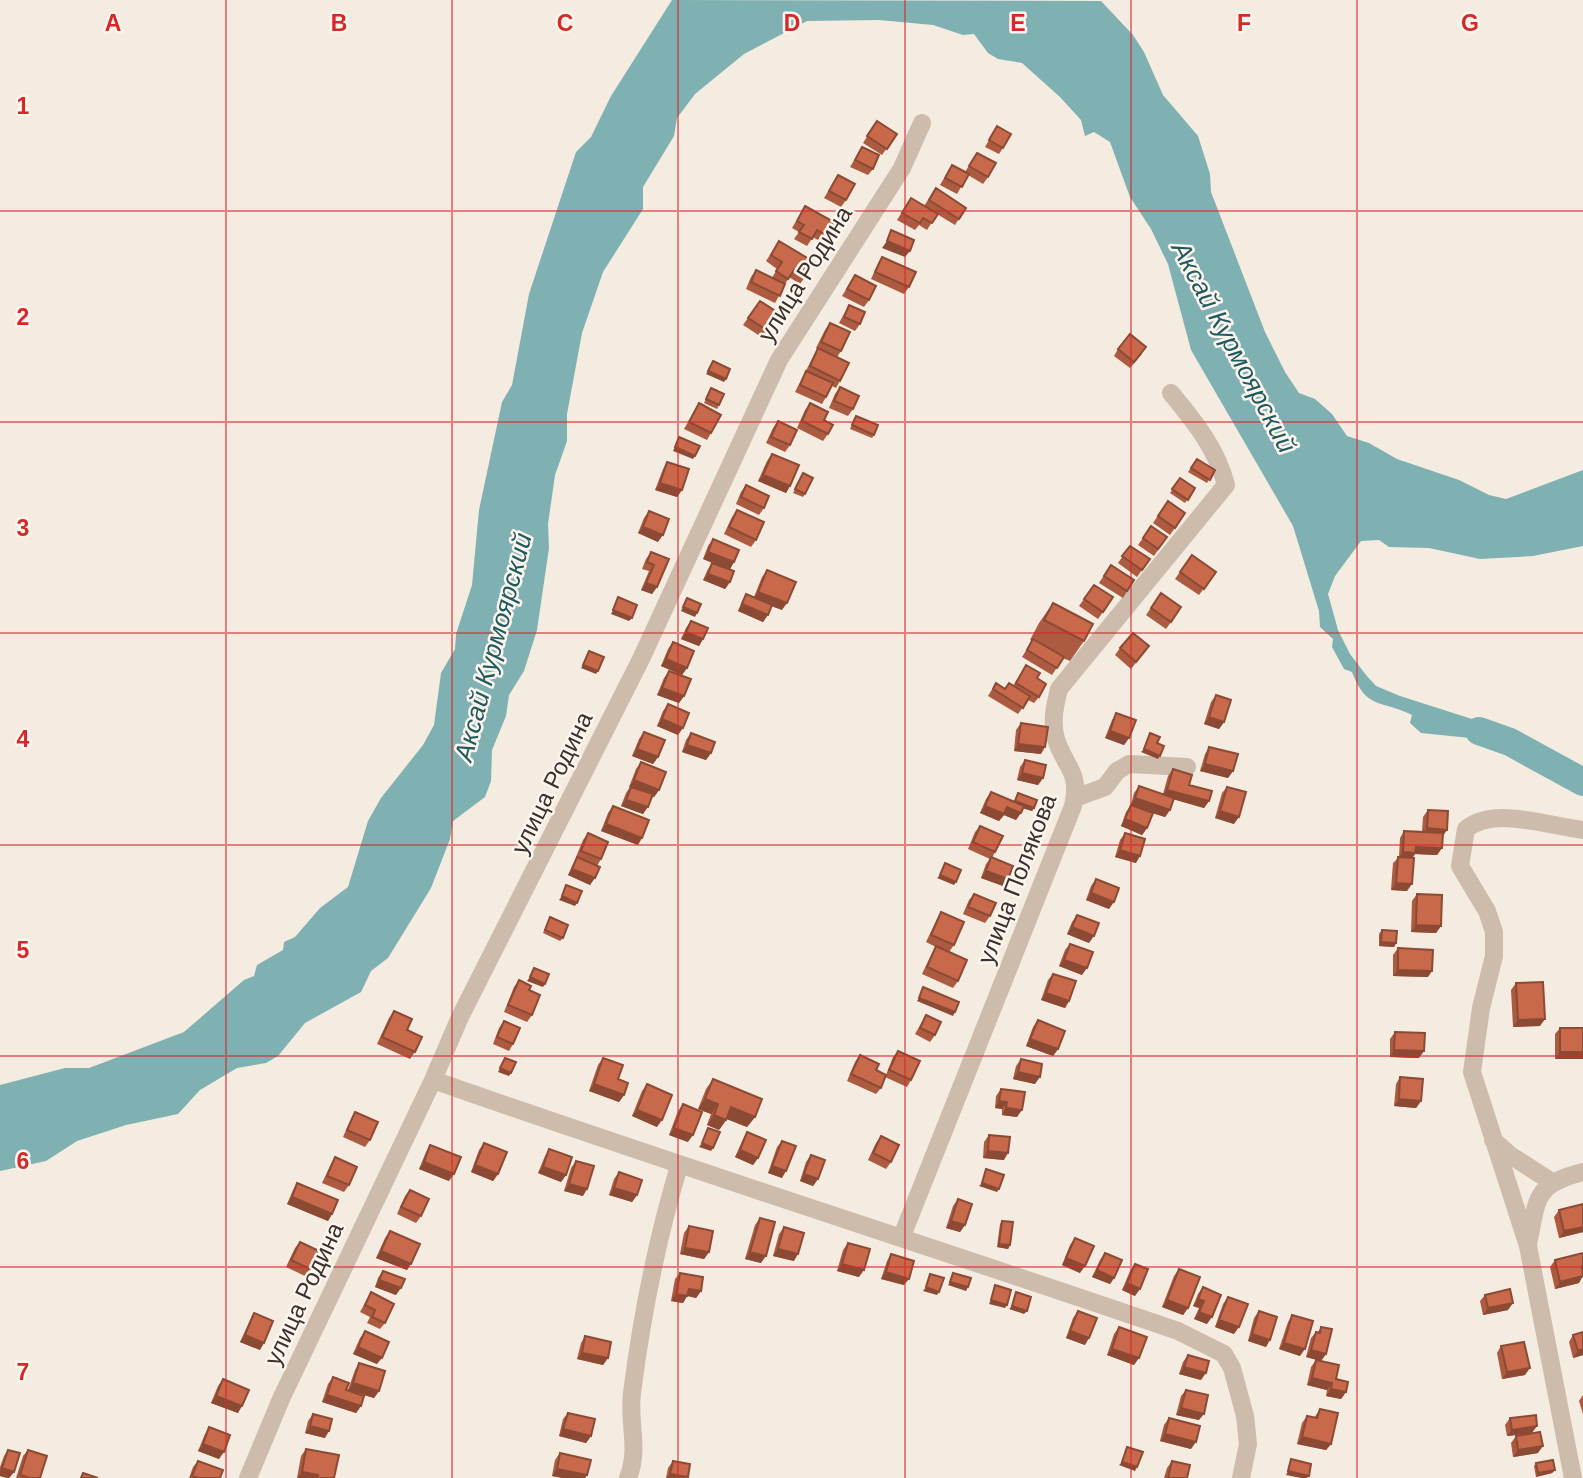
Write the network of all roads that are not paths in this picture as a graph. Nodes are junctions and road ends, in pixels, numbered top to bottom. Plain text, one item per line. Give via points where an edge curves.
1 (922, 123) dead end
2 (1171, 393) dead end
3 (1187, 767) dead end
4 (1075, 798) junction
5 (1583, 830) edge
6 (433, 1080) junction
7 (1493, 1140) junction
8 (678, 1166) junction
9 (1583, 1172) edge
10 (1552, 1182) junction
11 (902, 1236) junction
12 (1528, 1246) junction
13 (248, 1478) edge
14 (628, 1478) edge
15 (1241, 1478) edge
16 (1573, 1478) edge

1 - 6 street, улица Родина via 902,168 779,360 641,659 460,1017
2 - 4 street, улица Полякова via 1208,443 1226,485 1059,689 1055,736 1076,776
3 - 4 street via 1129,764 1105,787
4 - 11 street, улица Полякова
5 - 7 street via 1506,817 1477,820 1466,829 1460,866 1494,932 1494,956 1472,1072
6 - 8 street
6 - 13 street, улица Родина
7 - 10 street
7 - 12 street
8 - 11 street
8 - 14 street via 650,1268 631,1397 636,1450
9 - 10 street
10 - 12 street via 1544,1186 1536,1205
11 - 15 street via 1178,1331 1224,1354 1245,1416 1248,1444
12 - 16 street

